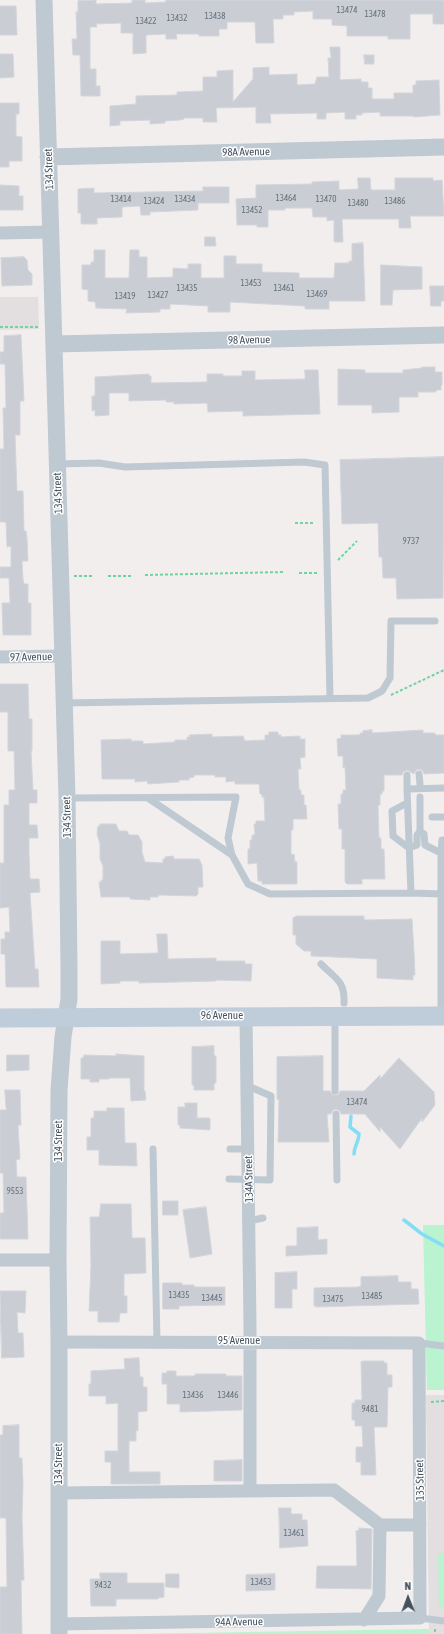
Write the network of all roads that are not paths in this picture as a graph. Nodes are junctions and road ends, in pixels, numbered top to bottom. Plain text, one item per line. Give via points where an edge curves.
1 (44, 0) edge
2 (444, 147) edge
3 (48, 157) junction
4 (50, 232) junction
5 (0, 233) edge
6 (444, 335) edge
7 (54, 344) junction
8 (58, 464) junction
9 (435, 621) dead end
10 (63, 656) junction
11 (0, 657) edge
12 (330, 698) junction
13 (64, 703) junction
14 (419, 774) dead end
15 (407, 775) dead end
16 (420, 784) dead end
17 (444, 788) edge
18 (407, 789) junction
19 (148, 797) junction
20 (420, 797) dead end
21 (67, 798) junction
22 (407, 803) junction
23 (432, 817) dead end
24 (444, 817) edge
25 (420, 831) junction
26 (444, 840) edge
27 (409, 848) junction
28 (441, 853) junction
29 (232, 855) junction
30 (443, 881) edge
31 (411, 893) junction
32 (442, 894) junction
33 (321, 964) dead end
34 (339, 1010) junction
35 (246, 1016) junction
36 (442, 1016) edge
37 (66, 1017) junction
38 (0, 1018) edge
39 (248, 1086) junction
40 (336, 1091) dead end
41 (336, 1114) dead end
42 (153, 1149) dead end
43 (230, 1149) dead end
44 (249, 1149) junction
45 (229, 1179) dead end
46 (249, 1179) junction
47 (337, 1180) dead end
48 (263, 1218) dead end
49 (249, 1221) junction
50 (0, 1260) edge
51 (58, 1260) junction
52 (250, 1341) junction
53 (59, 1342) junction
54 (157, 1342) junction
55 (419, 1343) junction
56 (444, 1346) edge
57 (250, 1491) junction
58 (59, 1493) junction
59 (380, 1525) junction
60 (420, 1525) junction
61 (420, 1618) junction
62 (364, 1620) junction
63 (444, 1621) edge
64 (59, 1629) edge

1 - 3 street, 134 Street
2 - 3 street, 98A Avenue
3 - 4 street, 134 Street
4 - 5 street
4 - 7 street, 134 Street
6 - 7 street, 98 Avenue
7 - 8 street, 134 Street
8 - 10 street, 134 Street
8 - 12 lane via 99,463 125,467 304,462 325,465
9 - 12 lane via 391,621 390,678 382,691 368,698
10 - 11 street, 97 Avenue
10 - 13 street, 134 Street
12 - 13 lane
13 - 21 street, 134 Street
14 - 16 lane
15 - 18 lane
17 - 18 lane
18 - 22 lane
19 - 21 lane
19 - 29 lane
19 - 29 lane via 236,797 228,838
20 - 25 lane
21 - 37 street, 134 Street via 69,999
22 - 27 lane
22 - 27 lane via 392,811 393,836
23 - 24 lane
25 - 27 lane via 417,835 417,845
25 - 28 lane via 424,834 425,845
26 - 28 lane
27 - 31 lane
28 - 30 lane
29 - 31 lane via 248,884 270,894
30 - 32 lane
31 - 32 lane
32 - 36 lane
33 - 34 lane via 344,990
34 - 35 main road, 96 Avenue
34 - 36 main road, 96 Avenue
34 - 40 lane
35 - 37 main road, 96 Avenue
35 - 39 street, 134A Street
37 - 38 main road, 96 Avenue
37 - 51 street, 134 Street via 59,1090
39 - 44 street, 134A Street
39 - 46 lane via 271,1096 270,1180
41 - 47 lane
42 - 54 lane
43 - 44 lane
44 - 46 street, 134A Street
45 - 46 lane
46 - 49 street, 134A Street
48 - 49 lane
49 - 52 street, 134A Street
50 - 51 street
51 - 53 street, 134 Street
52 - 54 street, 95 Avenue
52 - 55 street, 95 Avenue
52 - 57 street, 134A Street
53 - 54 street, 95 Avenue
53 - 58 street, 134 Street
55 - 56 lane
55 - 60 street, 135 Street
57 - 58 street
57 - 59 street via 334,1490
58 - 64 street, 134 Street
59 - 60 street
59 - 62 street via 379,1596
60 - 61 street, 135 Street
61 - 62 street, 94A Avenue
61 - 63 lane
62 - 64 street, 94A Avenue

